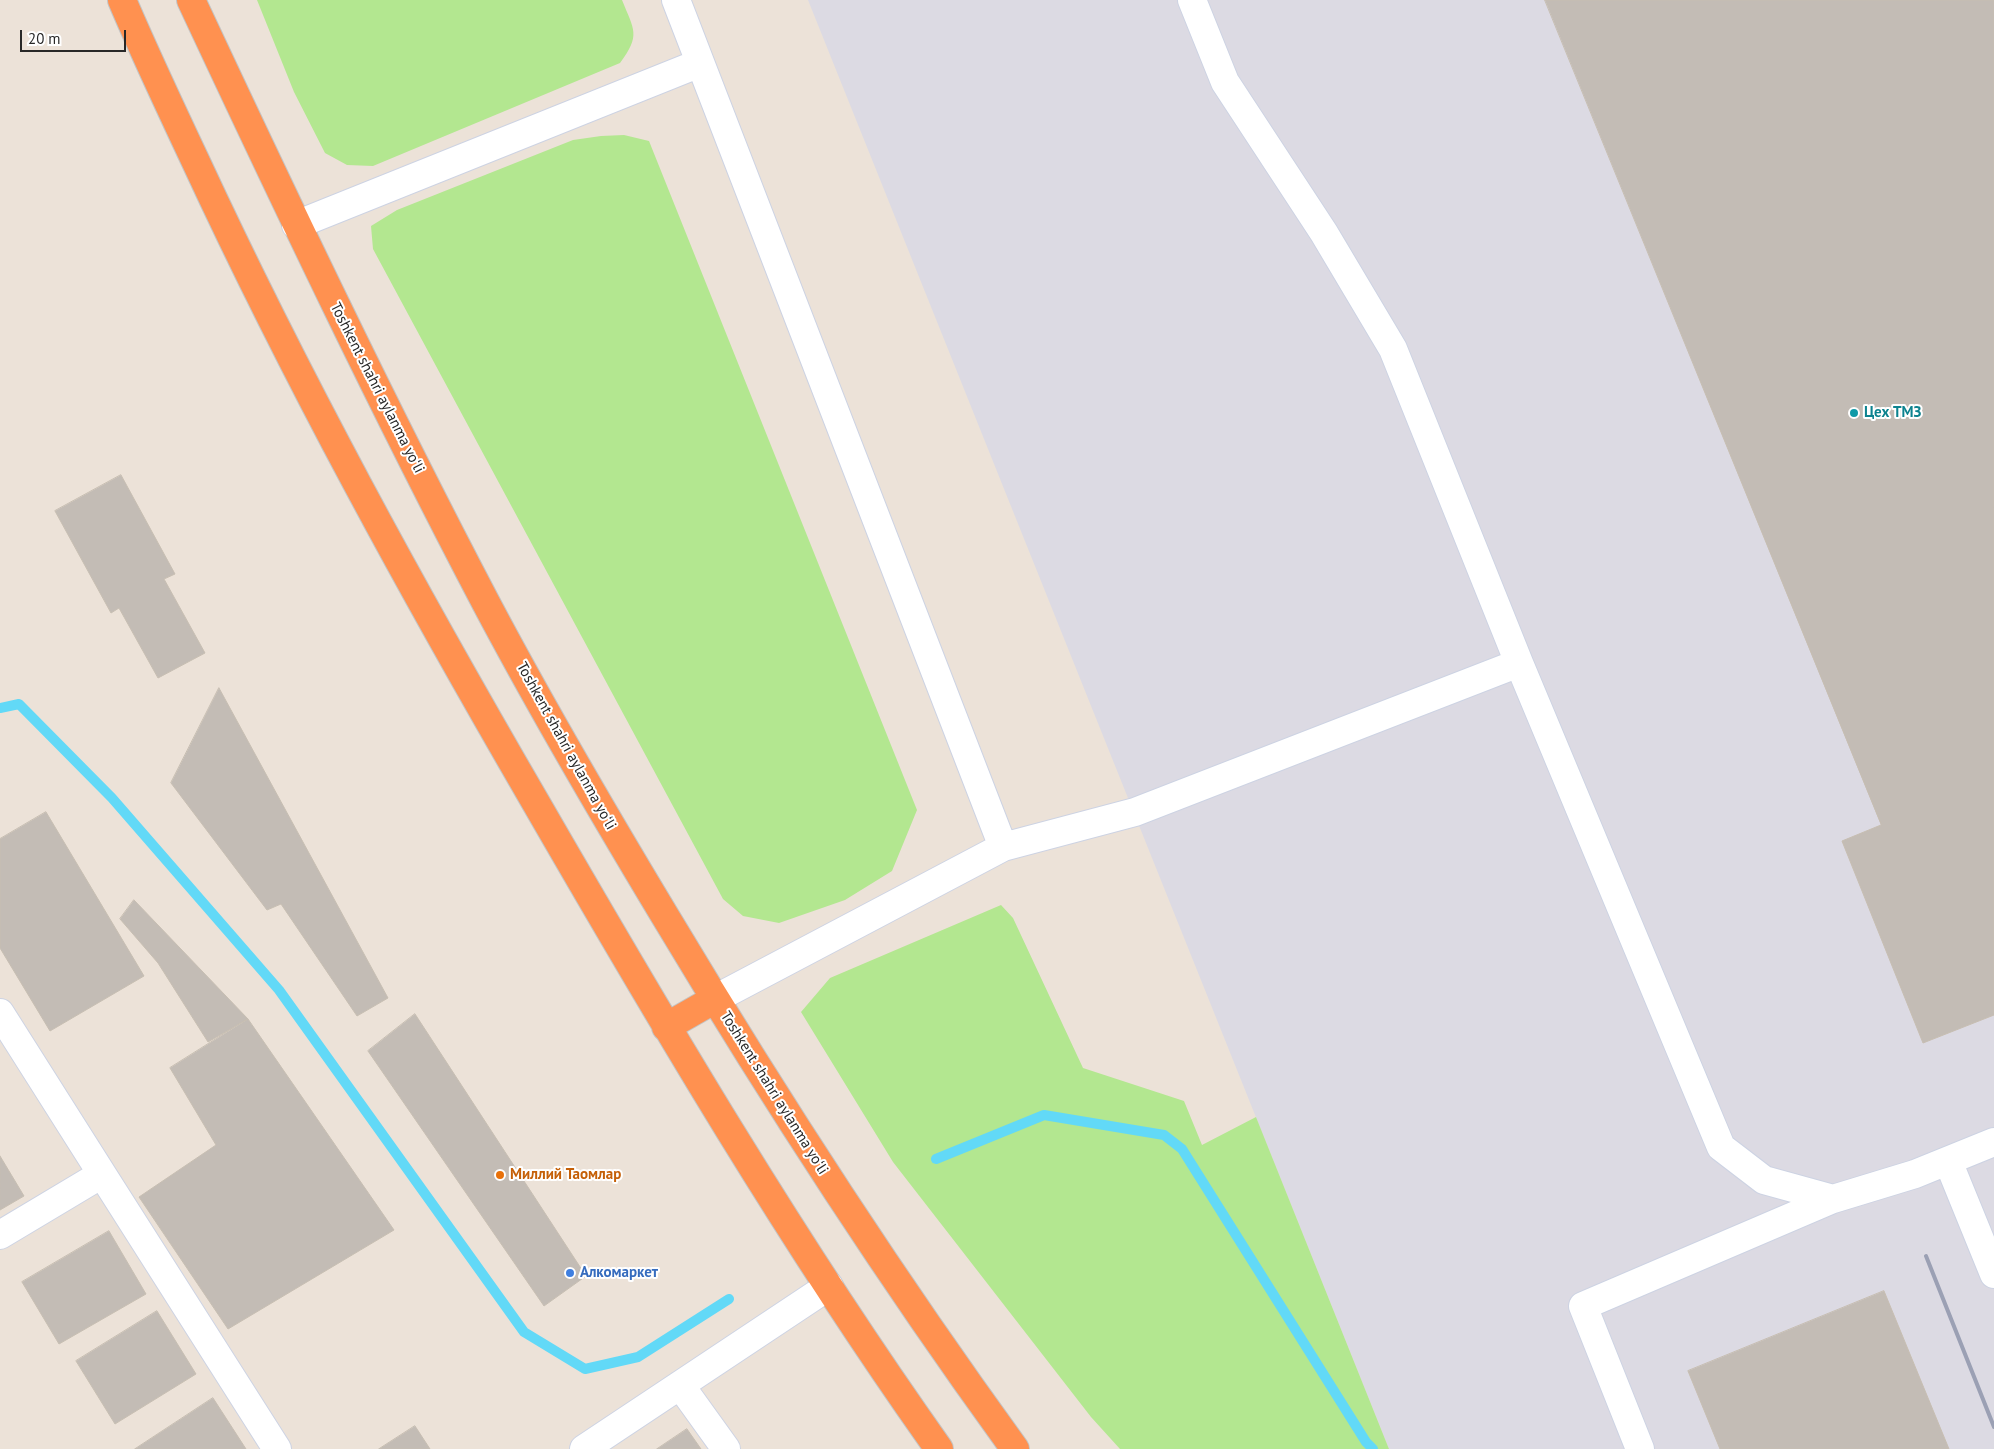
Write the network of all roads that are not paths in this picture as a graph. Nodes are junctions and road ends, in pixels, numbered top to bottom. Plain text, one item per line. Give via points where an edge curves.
1 (122, 0) edge
2 (191, 0) edge
3 (676, 0) edge
4 (1192, 0) edge
5 (700, 63) junction
6 (296, 225) junction
7 (1519, 663) junction
8 (1003, 847) junction
9 (715, 999) junction
10 (0, 1013) edge
11 (666, 1027) junction
12 (1994, 1142) edge
13 (1948, 1161) junction
14 (102, 1174) junction
15 (1834, 1199) junction
16 (0, 1235) edge
17 (1994, 1274) edge
18 (829, 1286) junction
19 (680, 1385) junction
20 (278, 1449) edge
21 (584, 1449) edge
22 (726, 1449) edge
23 (939, 1449) edge
24 (1015, 1449) edge
25 (1640, 1449) edge

1 - 11 highway via 233,242 334,442 443,642
2 - 6 highway, Toshkent shahri aylanma yoʻli
3 - 5 street
4 - 7 street via 1224,82 1324,233 1393,348
5 - 6 street
5 - 8 street
6 - 9 highway, Toshkent shahri aylanma yoʻli via 487,605 596,801
7 - 8 street via 1135,812
7 - 15 street via 1721,1147 1764,1180
8 - 9 street
9 - 11 highway
9 - 24 highway, Toshkent shahri aylanma yoʻli via 839,1195
10 - 14 street
11 - 18 highway via 792,1232
12 - 13 street
13 - 15 street
13 - 17 street
14 - 16 street
14 - 20 street
15 - 25 street via 1583,1306
18 - 19 street
18 - 23 highway
19 - 21 street
19 - 22 street

